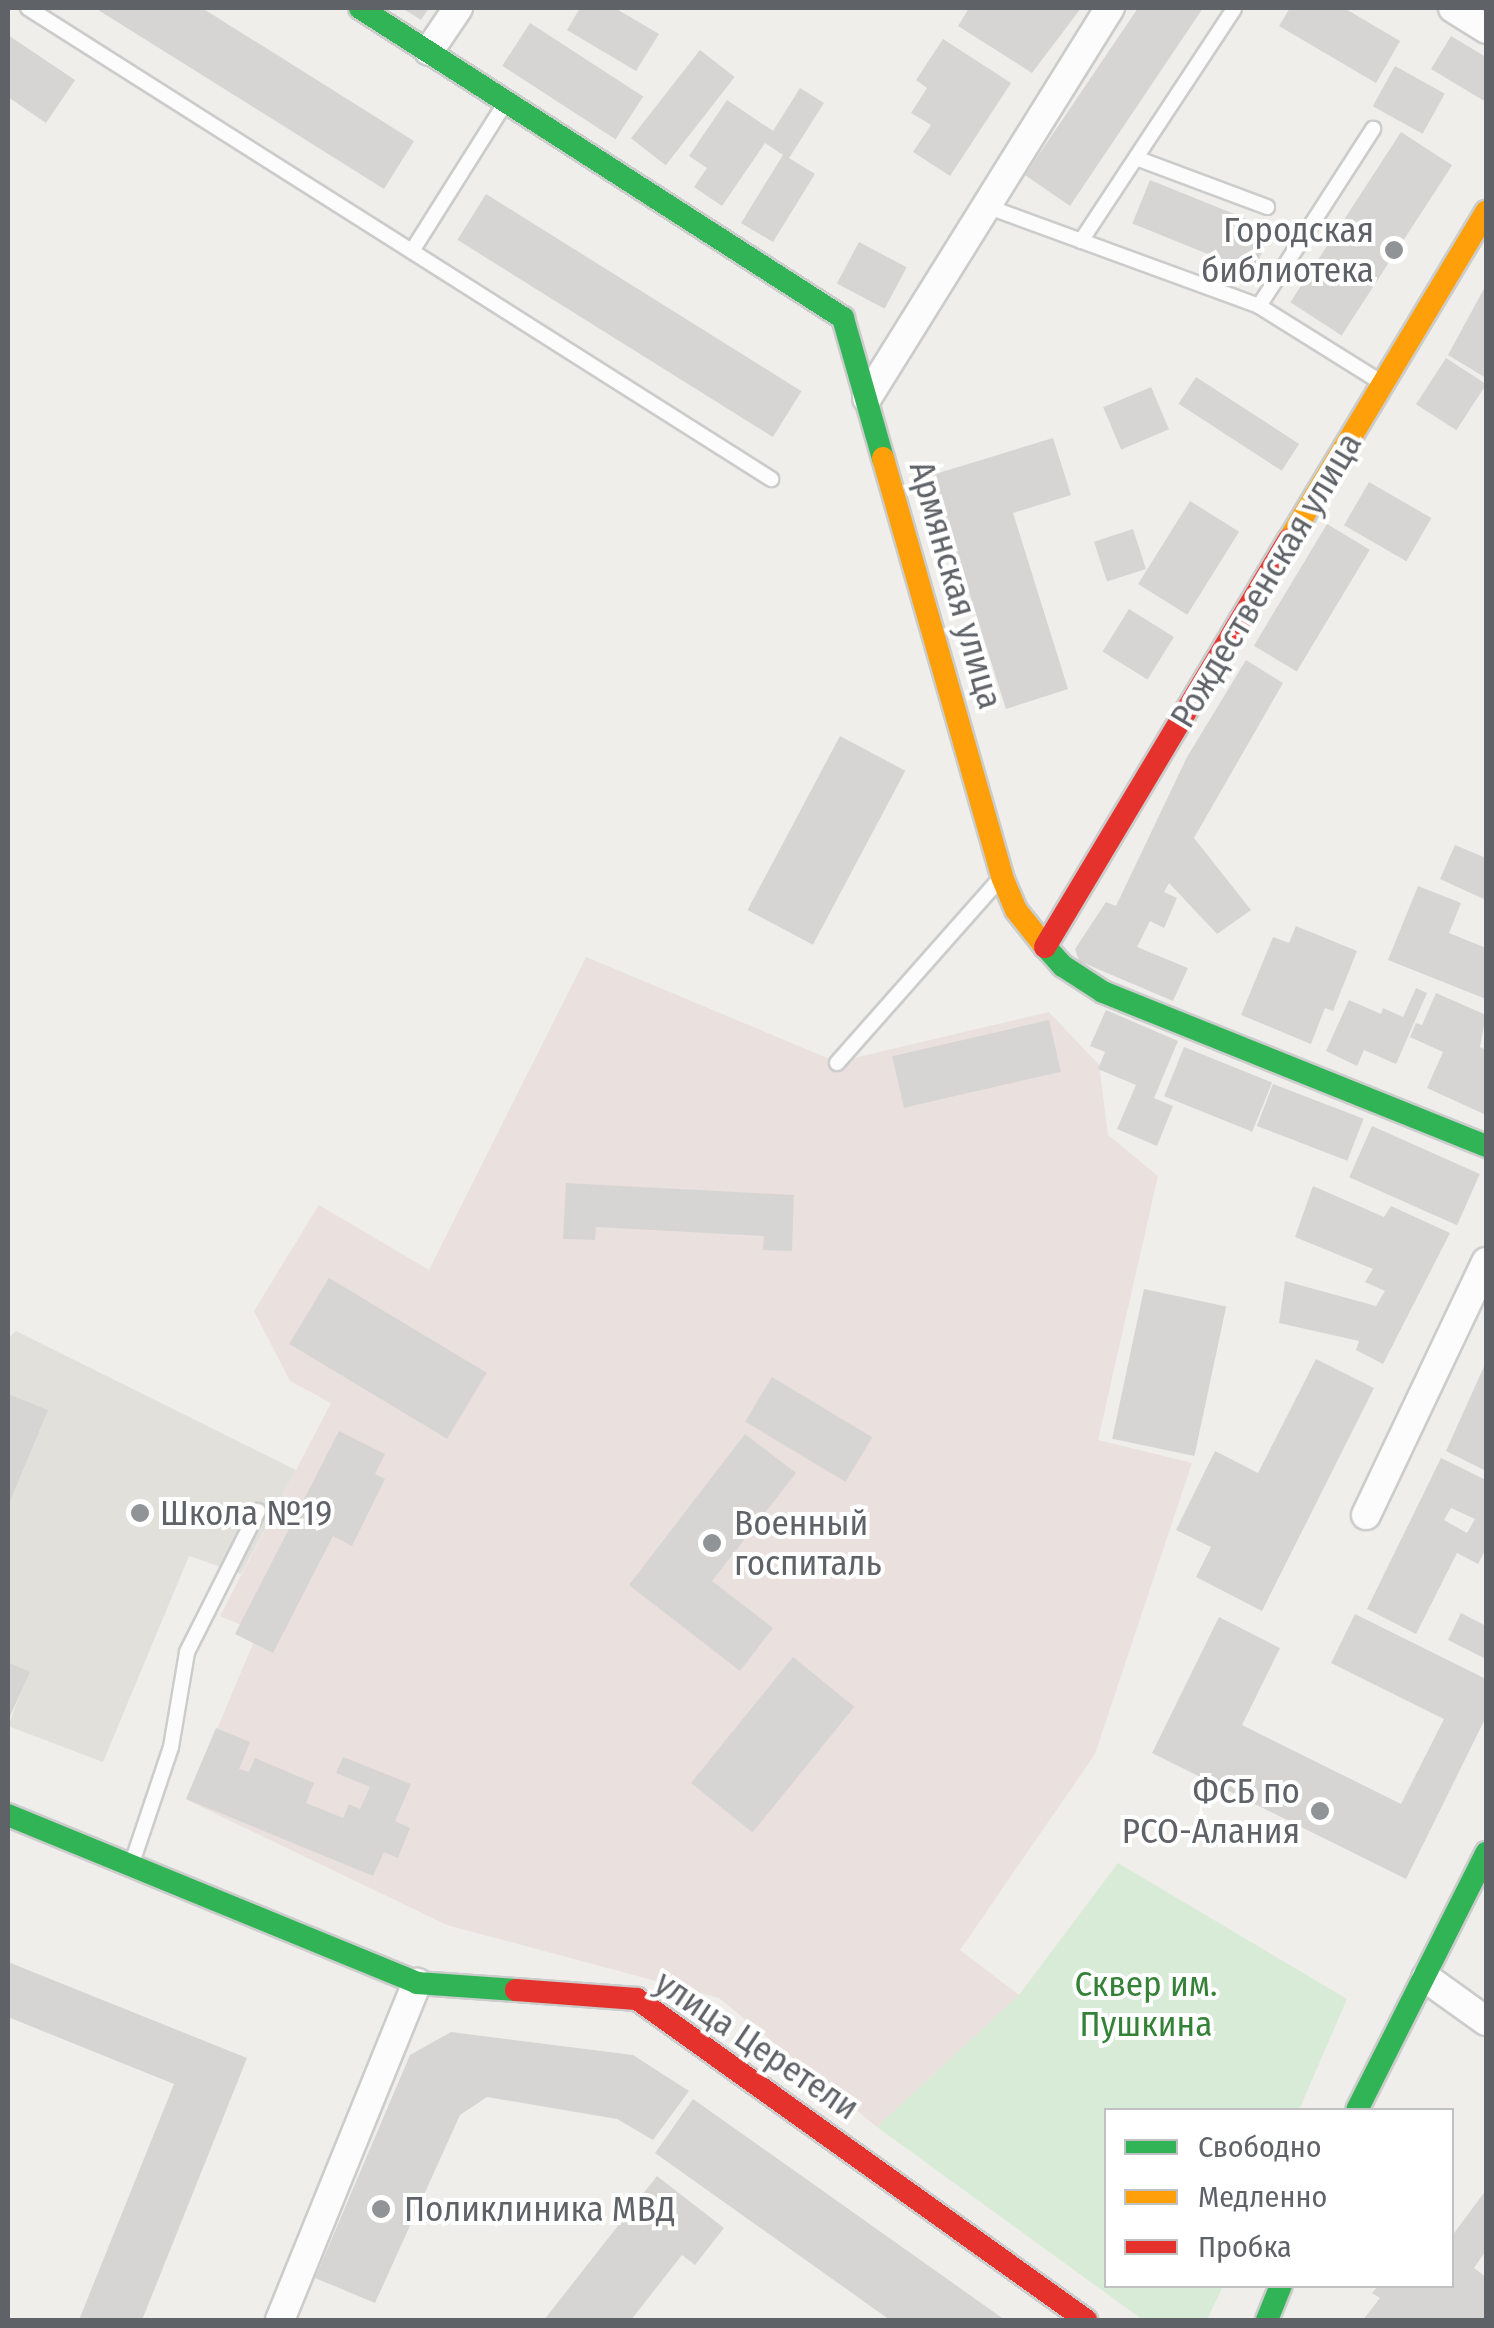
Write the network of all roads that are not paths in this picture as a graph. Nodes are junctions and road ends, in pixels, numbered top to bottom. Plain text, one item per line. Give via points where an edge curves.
1 (28, 8) edge
2 (360, 8) edge
3 (458, 8) edge
4 (1110, 8) edge
5 (1454, 8) edge
6 (1234, 9) edge
7 (1486, 29) edge
8 (429, 51) junction
9 (507, 100) junction
10 (1373, 128) dead end
11 (1136, 158) junction
12 (986, 206) junction
13 (1267, 208) dead end
14 (1486, 212) edge
15 (1081, 241) junction
16 (412, 252) junction
17 (1259, 306) junction
18 (1384, 384) junction
19 (867, 398) junction
20 (771, 478) dead end
21 (1002, 877) junction
22 (1044, 947) junction
23 (837, 1062) dead end
24 (1486, 1146) edge
25 (1486, 1262) edge
26 (258, 1511) dead end
27 (1366, 1514) dead end
28 (8, 1815) edge
29 (1486, 1853) edge
30 (131, 1866) junction
31 (1426, 1978) junction
32 (417, 1983) junction
33 (1486, 2020) edge
34 (1358, 2108) edge
35 (1280, 2288) edge
36 (280, 2320) edge
37 (1086, 2320) edge
38 (1267, 2320) edge

1 - 16 lane
2 - 8 street, Армянская улица
3 - 8 street
4 - 12 street
5 - 7 street
6 - 11 lane
8 - 9 street, Армянская улица
9 - 16 lane
9 - 19 street, Армянская улица via 844,318
10 - 17 lane
11 - 13 lane
11 - 15 lane
12 - 15 lane
12 - 19 street
14 - 18 street, Рождественская улица
15 - 17 lane
16 - 20 lane
17 - 18 lane
18 - 22 street, Рождественская улица
19 - 21 street, Армянская улица
21 - 22 street, Армянская улица
21 - 23 lane
22 - 24 street, Армянская улица via 1103,992
25 - 27 street
26 - 30 lane via 187,1652 171,1747
28 - 30 street, улица Церетели
29 - 31 street
30 - 32 street, улица Церетели
31 - 33 street
31 - 34 street
32 - 36 street
32 - 37 street, улица Церетели via 637,1999
35 - 38 street

